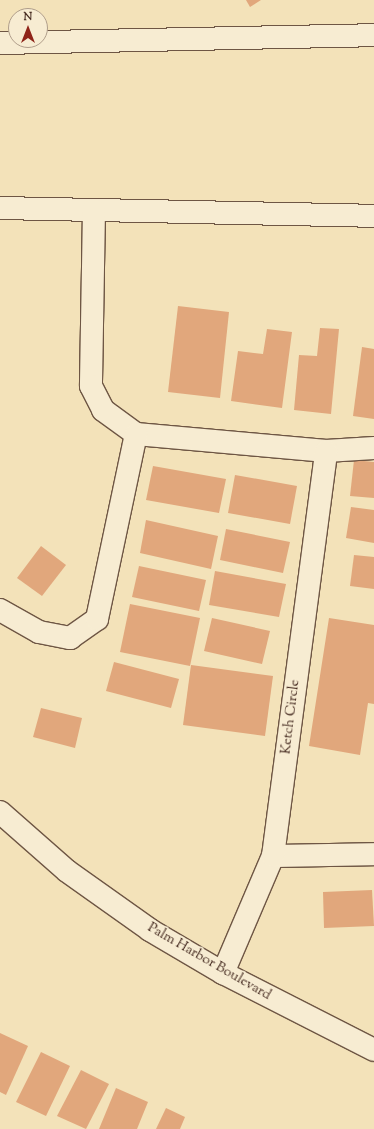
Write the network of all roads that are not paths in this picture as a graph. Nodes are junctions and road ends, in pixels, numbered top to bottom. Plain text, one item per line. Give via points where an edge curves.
1 (374, 35) edge
2 (0, 43) edge
3 (0, 208) edge
4 (94, 210) junction
5 (374, 216) edge
6 (136, 434) junction
7 (374, 448) edge
8 (326, 451) junction
9 (0, 610) edge
10 (0, 812) edge
11 (374, 854) edge
12 (273, 856) junction
13 (223, 973) junction
14 (374, 1050) edge

1 - 2 street
3 - 4 street
4 - 5 street
4 - 6 street via 91,386 103,410
6 - 8 street
6 - 9 street via 98,619 70,638 39,632
7 - 8 street
8 - 12 street, Ketch Circle
10 - 13 street, Palm Harbor Boulevard via 67,871 150,930
11 - 12 street
12 - 13 street, Ketch Circle
13 - 14 street, Palm Harbor Boulevard

